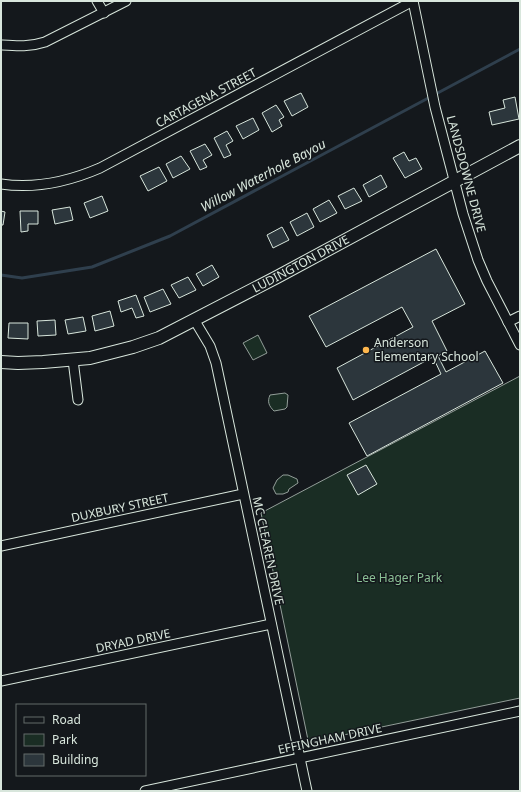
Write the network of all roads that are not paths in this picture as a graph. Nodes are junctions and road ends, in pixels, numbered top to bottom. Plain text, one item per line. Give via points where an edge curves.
1 (97, 1) edge
2 (126, 1) edge
3 (413, 1) edge
4 (104, 13) junction
5 (1, 45) edge
6 (520, 146) edge
7 (454, 181) junction
8 (1, 184) edge
9 (520, 316) edge
10 (194, 321) junction
11 (508, 322) junction
12 (520, 345) edge
13 (72, 360) junction
14 (1, 362) edge
15 (78, 400) dead end
16 (243, 494) junction
17 (1, 546) edge
18 (271, 624) junction
19 (1, 681) edge
20 (520, 711) edge
21 (300, 758) junction
22 (145, 791) edge
23 (307, 791) edge

1 - 4 street
2 - 4 street
3 - 7 street, LANDSDOWNE DRIVE via 435,107
3 - 8 street, CARTAGENA STREET via 100,168 60,181 35,185
4 - 5 street via 45,42 22,47
6 - 7 street, LUDINGTON DRIVE
7 - 10 street, LUDINGTON DRIVE
7 - 11 street, LANDSDOWNE DRIVE via 478,260
9 - 11 street
10 - 13 street, LUDINGTON DRIVE via 133,347
10 - 16 street, MC CLEAREN DRIVE via 210,346 216,363
11 - 12 street, LANDSDOWNE DRIVE
13 - 14 street, LUDINGTON DRIVE
13 - 15 street
16 - 17 street, DUXBURY STREET
16 - 18 street, MC CLEAREN DRIVE
18 - 19 street, DRYAD DRIVE
18 - 21 street, MC CLEAREN DRIVE
20 - 21 street, EFFINGHAM DRIVE
21 - 22 street, EFFINGHAM DRIVE
21 - 23 street, MC CLEAREN DRIVE

